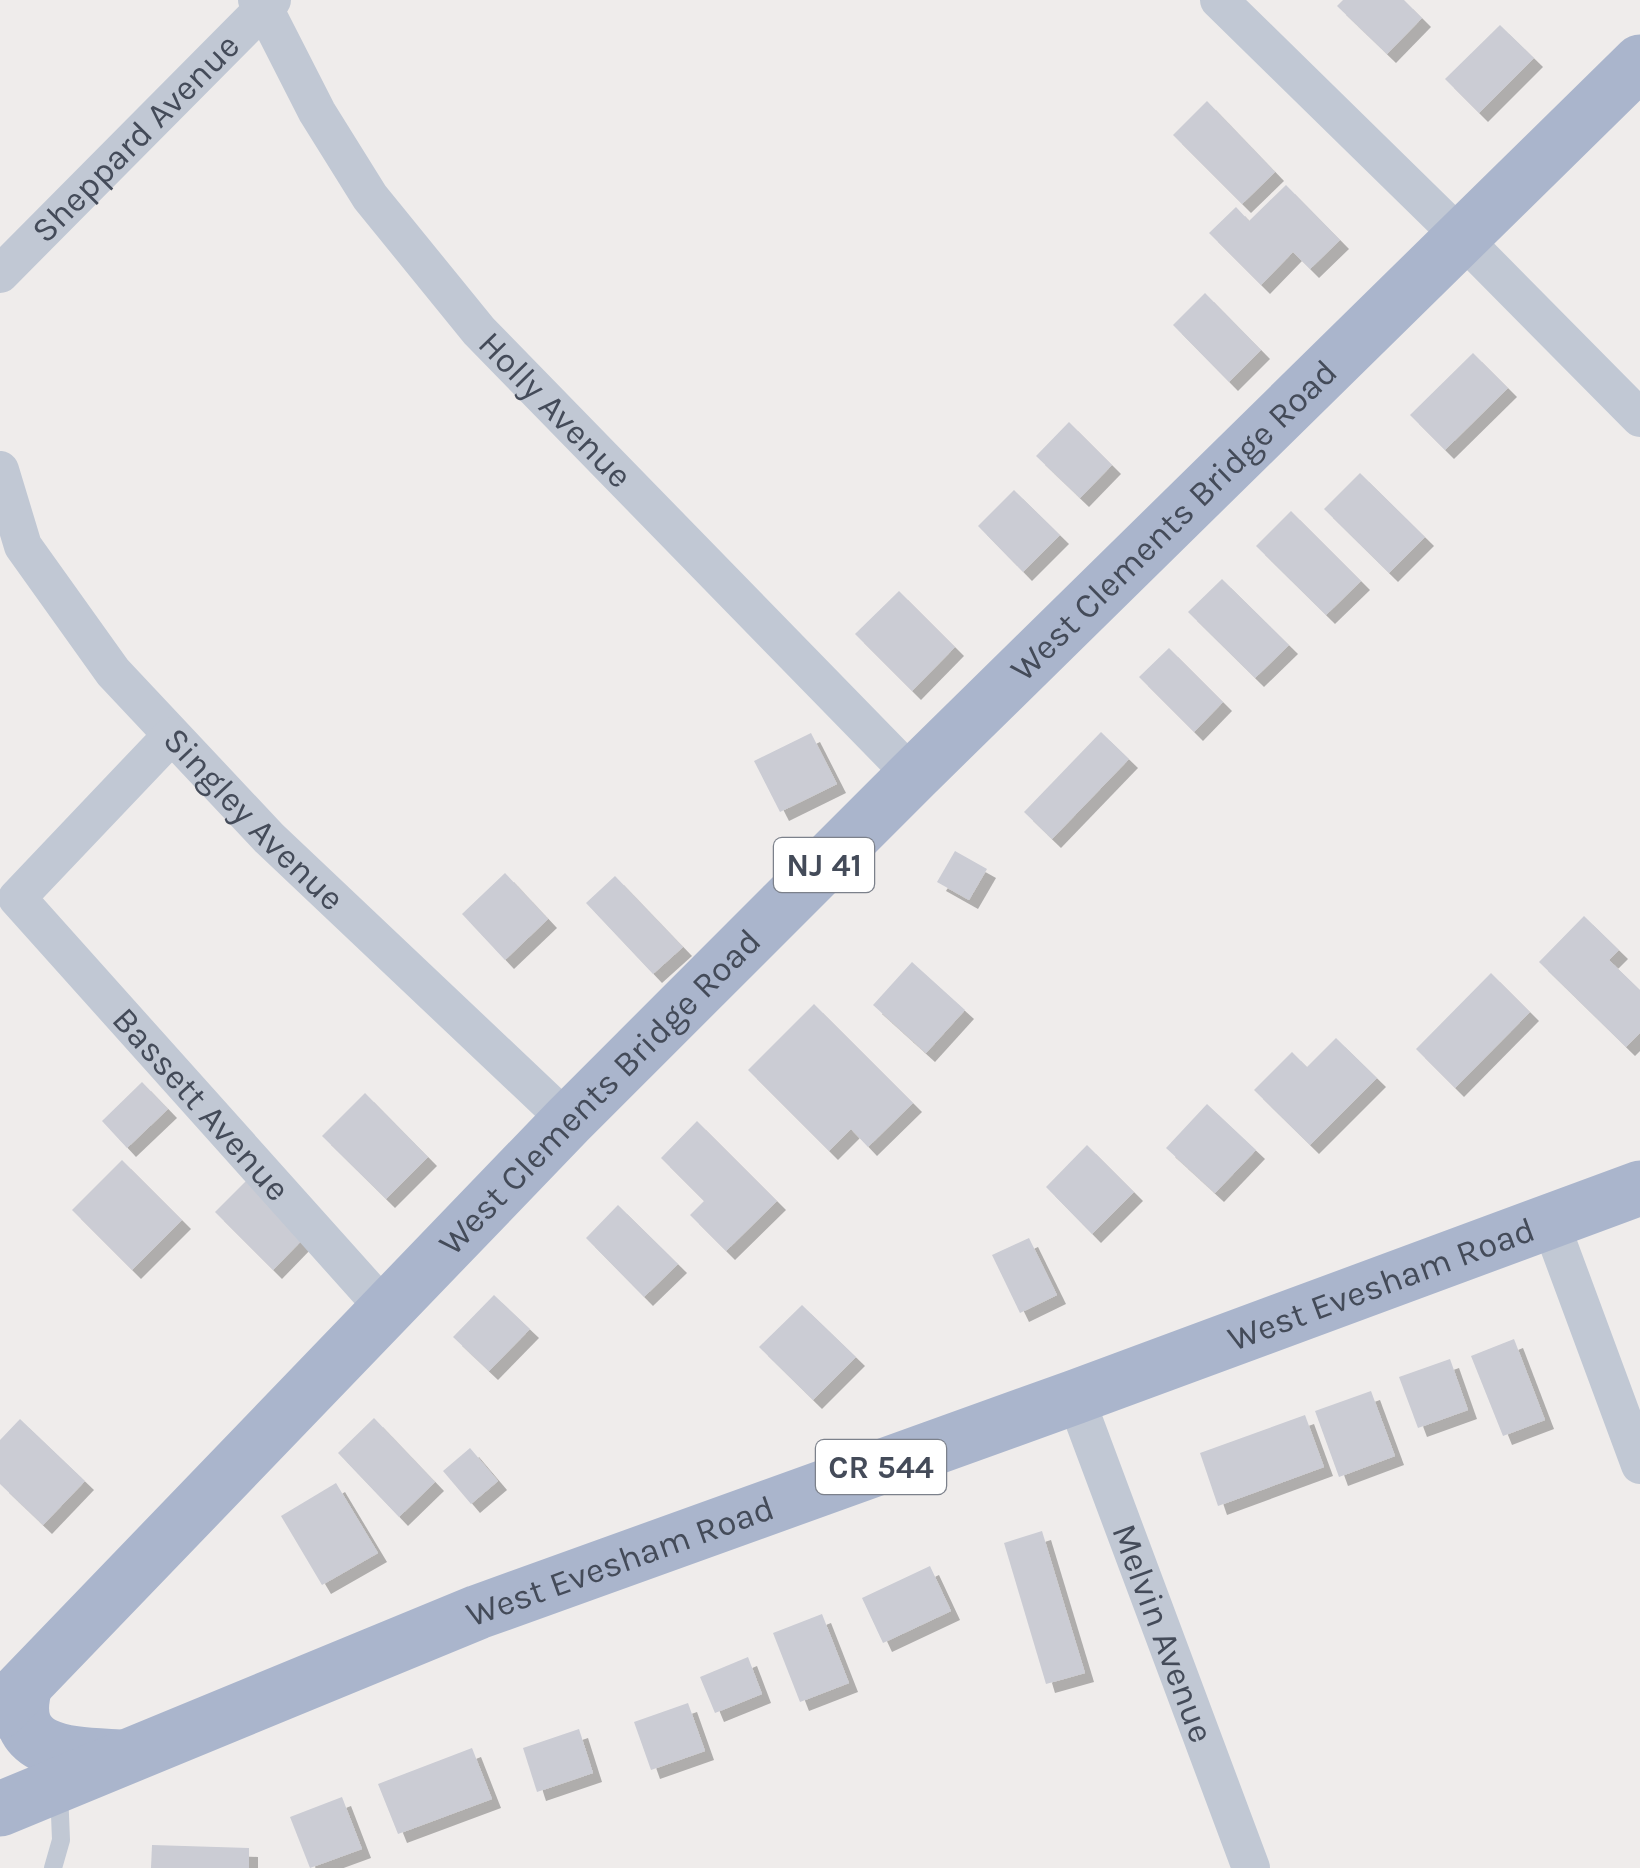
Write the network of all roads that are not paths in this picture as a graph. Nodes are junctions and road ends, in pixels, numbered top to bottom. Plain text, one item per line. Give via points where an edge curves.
1 (1219, 0) edge
2 (265, 3) edge
3 (1640, 62) edge
4 (1462, 237) junction
5 (0, 274) edge
6 (1640, 418) edge
7 (0, 470) edge
8 (171, 736) junction
9 (913, 776) junction
10 (568, 1121) junction
11 (1640, 1188) edge
12 (1550, 1222) junction
13 (386, 1310) junction
14 (1076, 1398) junction
15 (1640, 1464) edge
16 (12, 1699) edge
17 (127, 1757) junction
18 (59, 1784) junction
19 (0, 1809) edge
20 (54, 1868) edge
21 (1250, 1868) edge

1 - 4 street
2 - 5 street, Sheppard Avenue
2 - 9 street, Holly Avenue via 316,112 370,197 479,331
3 - 4 main road, West Clements Bridge Road / NJ 41
4 - 6 street
4 - 9 main road, West Clements Bridge Road / NJ 41
7 - 8 street, Singley Avenue via 24,546 114,672
8 - 10 street, Singley Avenue
8 - 13 street, Bassett Avenue via 17,898
9 - 10 main road, West Clements Bridge Road / NJ 41
10 - 13 main road, West Clements Bridge Road / NJ 41
11 - 12 main road, West Evesham Road / CR 544
12 - 14 main road, West Evesham Road / CR 544
12 - 15 street
13 - 16 main road, West Clements Bridge Road / NJ 41
14 - 17 main road, West Evesham Road / CR 544 via 478,1612
14 - 21 street, Melvin Avenue
16 - 17 main road via 44,1746
17 - 18 main road, West Evesham Road / CR 544
18 - 19 main road, West Evesham Road / CR 544
18 - 20 lane via 61,1840

